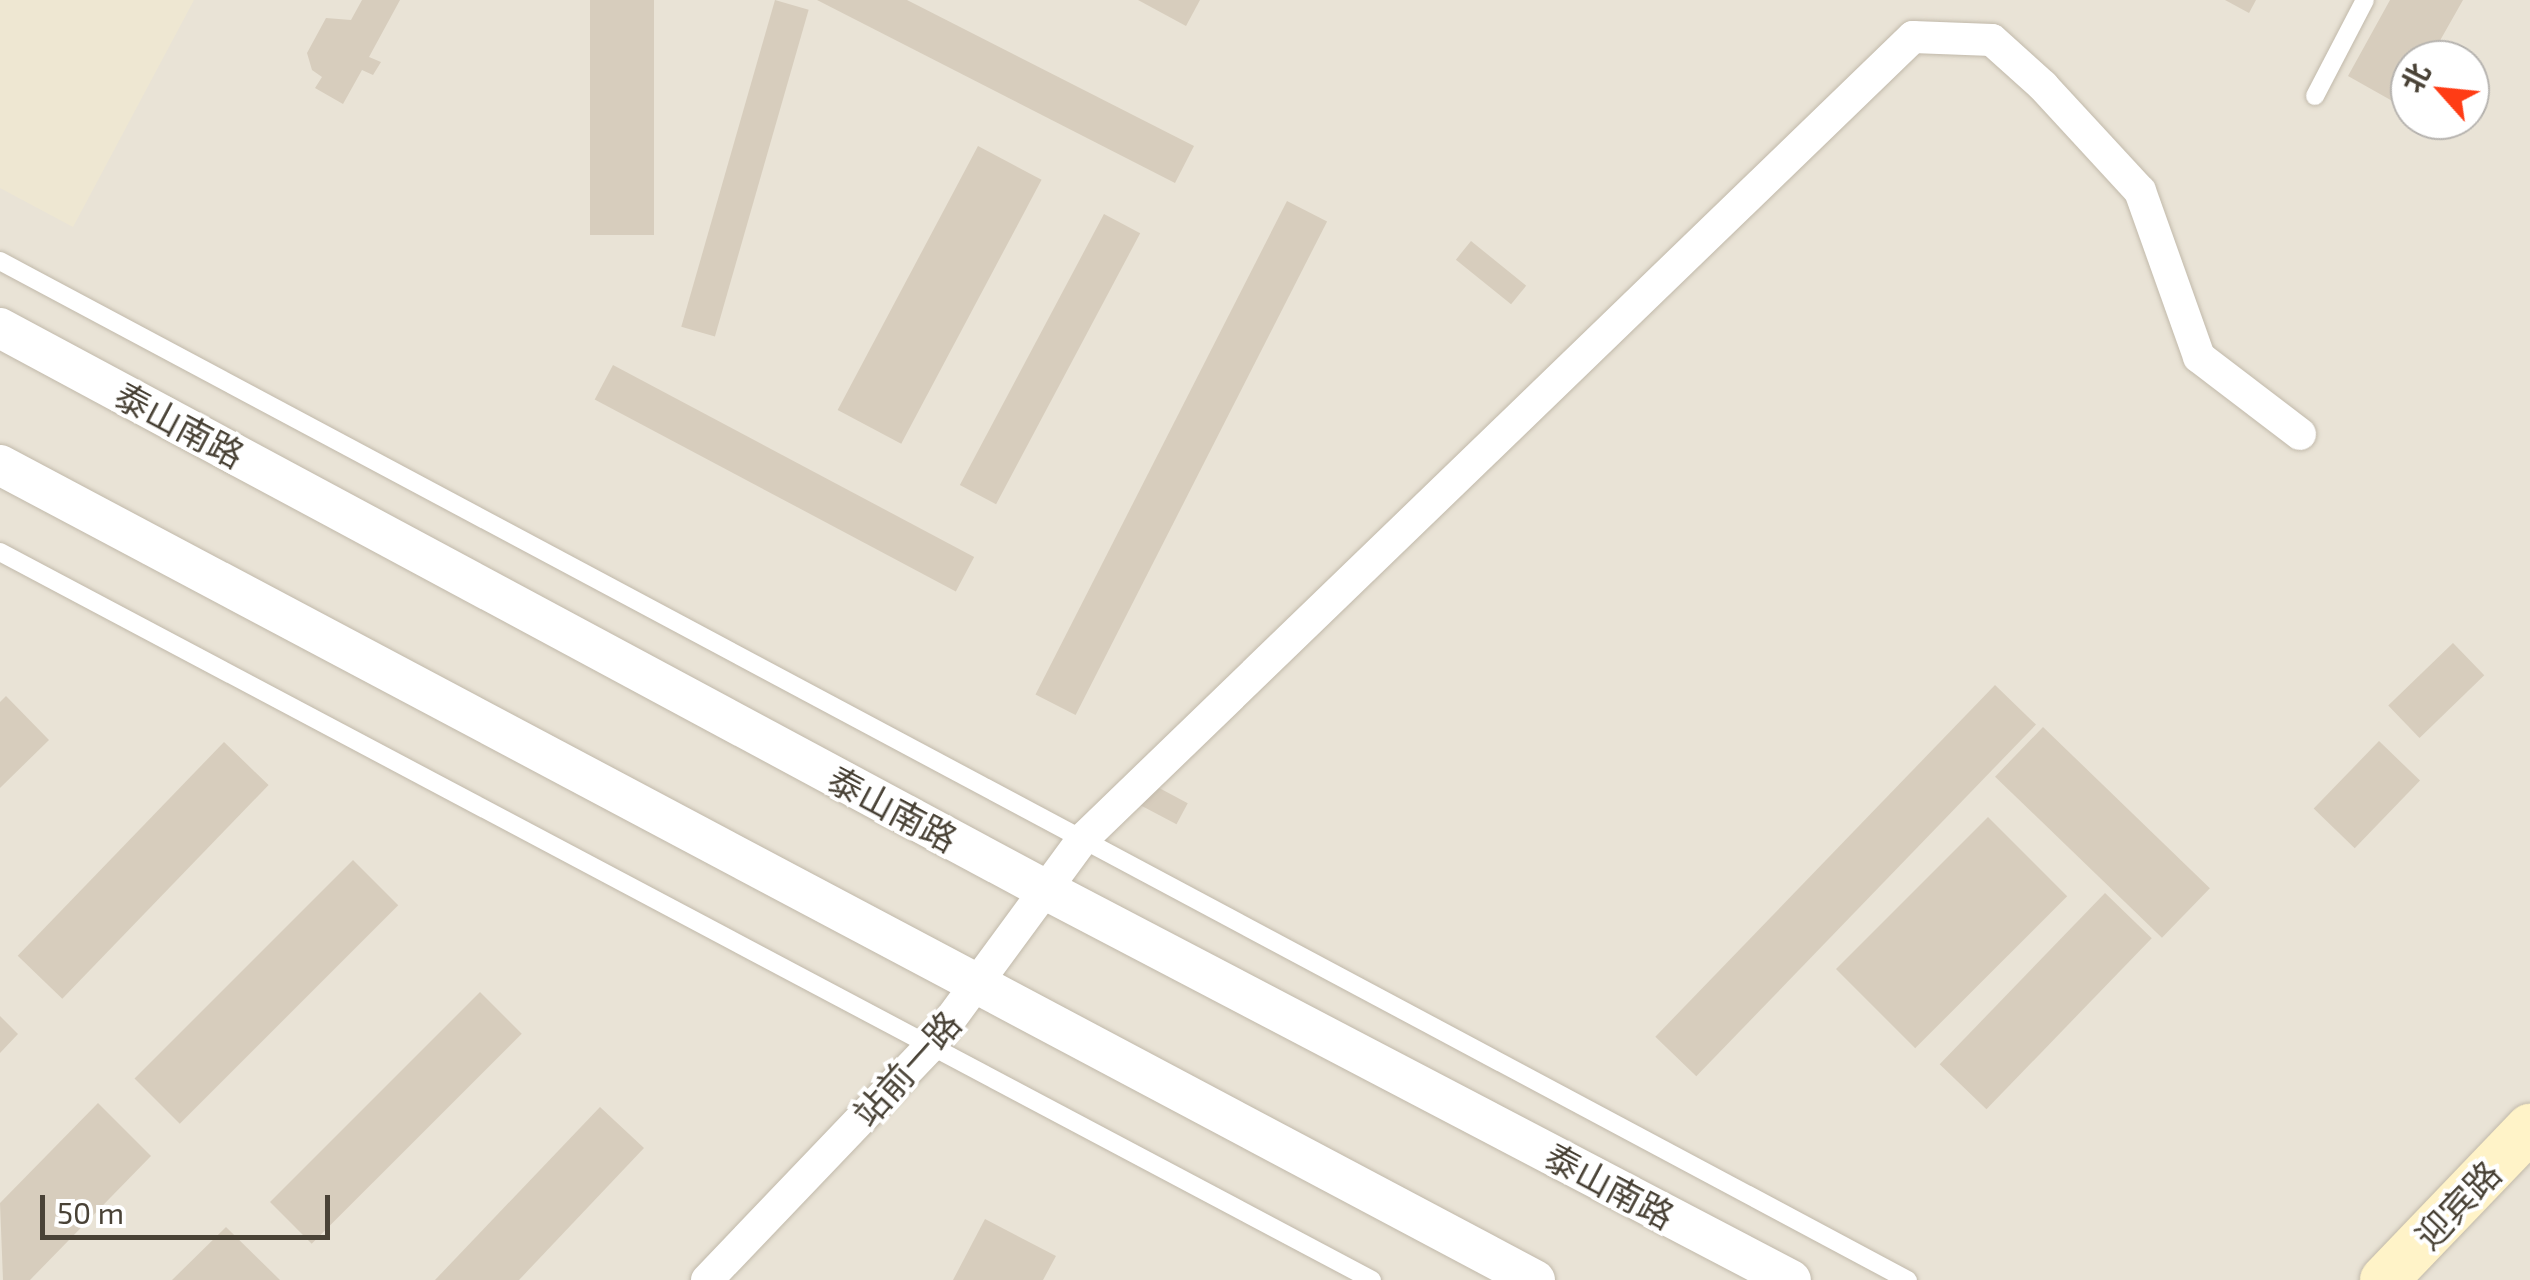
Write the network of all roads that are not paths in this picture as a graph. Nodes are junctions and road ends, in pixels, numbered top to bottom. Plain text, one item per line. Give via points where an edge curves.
1 (2365, 0) edge
2 (2315, 96) dead end
3 (0, 261) edge
4 (0, 328) edge
5 (2300, 434) dead end
6 (0, 465) edge
7 (0, 552) edge
8 (1083, 839) junction
9 (1044, 890) junction
10 (976, 988) junction
11 (930, 1047) junction
12 (2530, 1128) edge
13 (707, 1280) edge
14 (1372, 1280) edge
15 (1535, 1280) edge
16 (1791, 1280) edge
17 (1908, 1280) edge
18 (2384, 1280) edge

1 - 2 lane
3 - 8 lane
4 - 9 street, 泰山南路
5 - 8 street, 站前一路 via 2200,356 2140,192 2043,86 1992,40 1913,37
6 - 10 street
7 - 11 lane
8 - 9 street, 站前一路
8 - 17 lane
9 - 10 street, 站前一路
9 - 16 street, 泰山南路
10 - 11 street, 站前一路
10 - 15 street
11 - 13 street, 站前一路
11 - 14 lane
12 - 18 main road, 迎宾路

